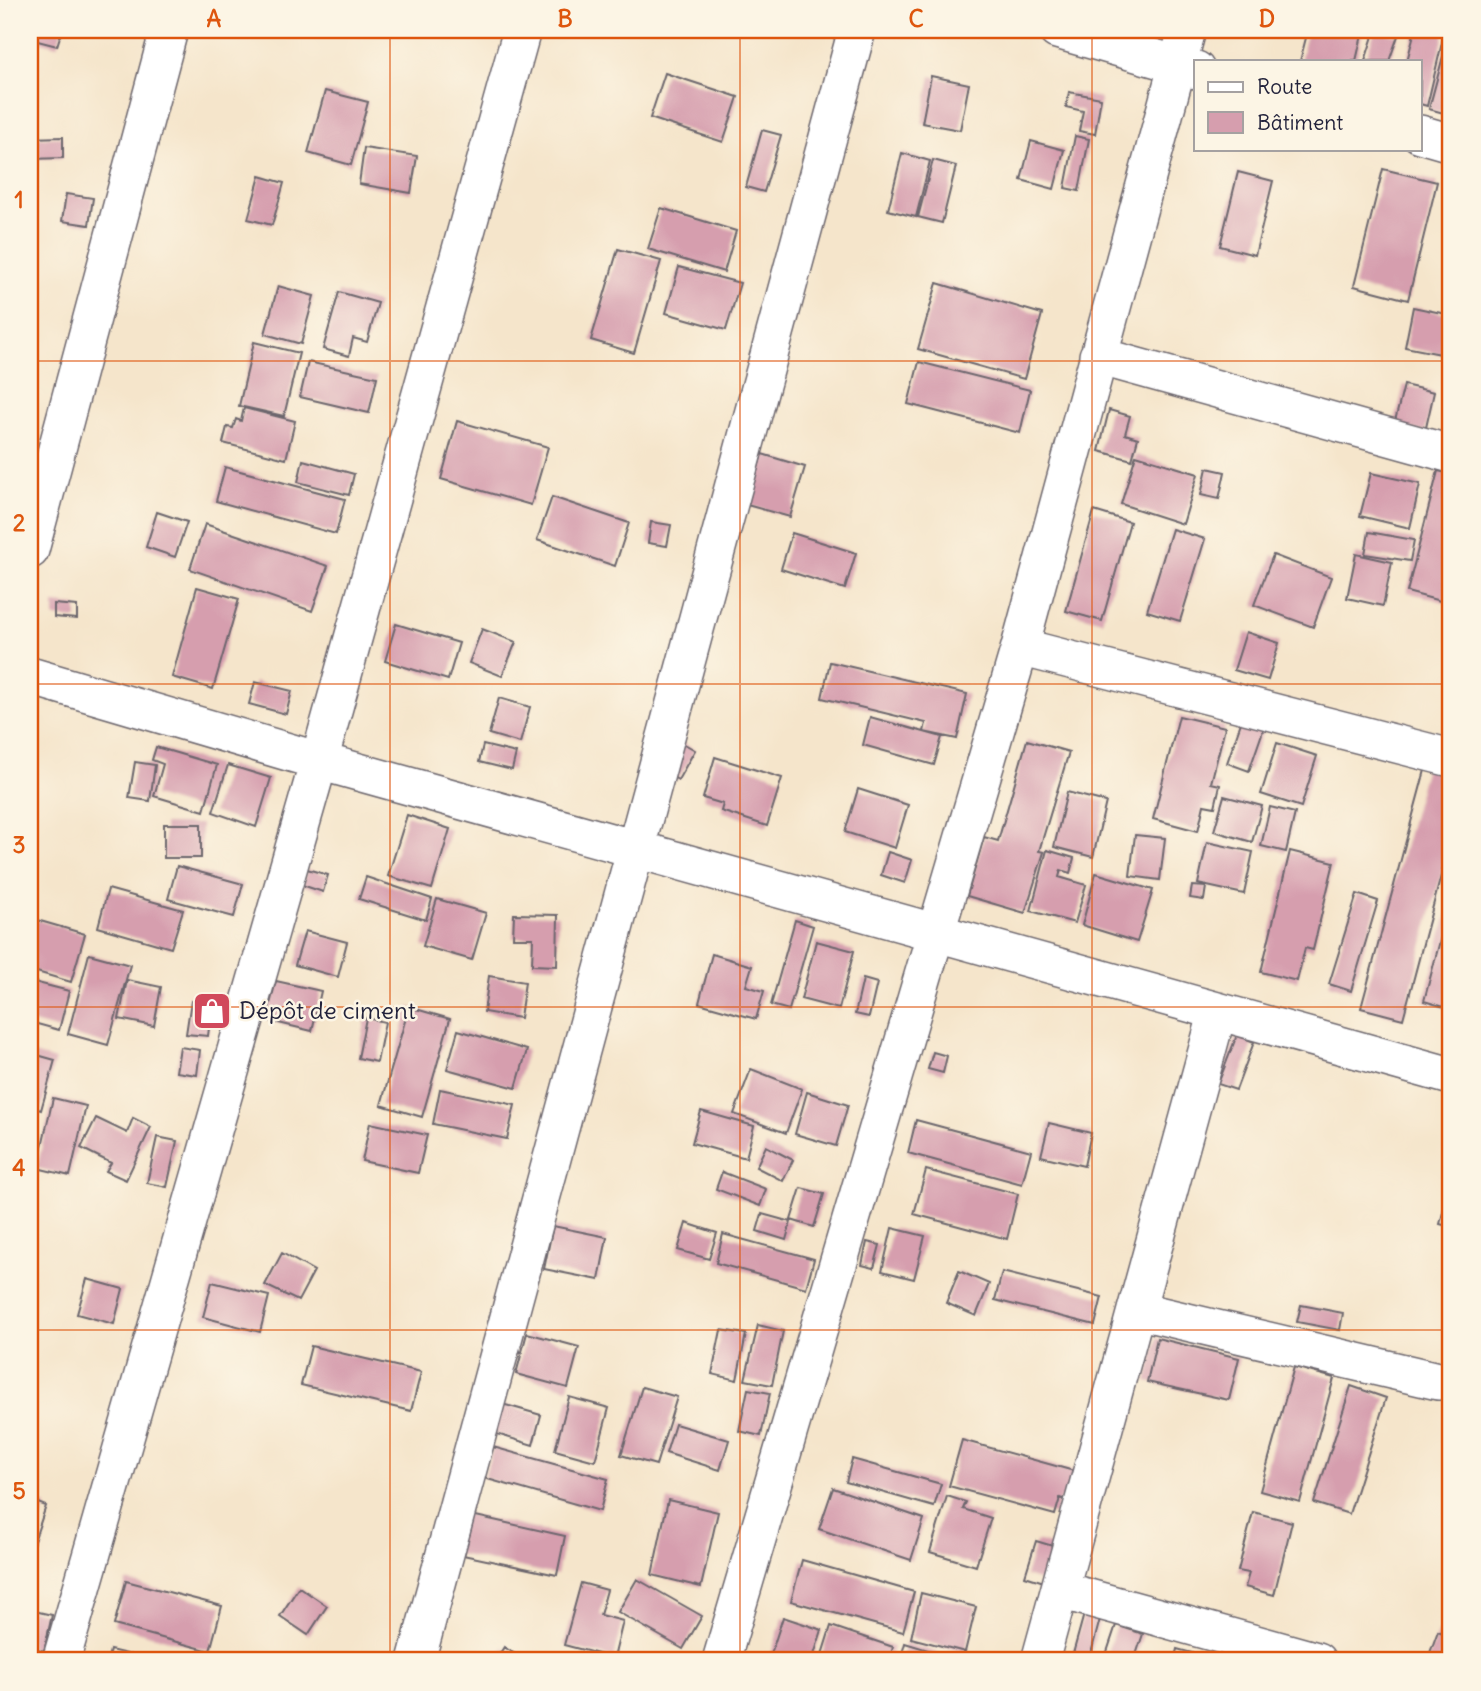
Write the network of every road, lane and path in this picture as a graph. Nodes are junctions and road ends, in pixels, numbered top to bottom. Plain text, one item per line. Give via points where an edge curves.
1 (169, 30) edge
2 (522, 30) edge
3 (857, 30) edge
4 (1057, 30) edge
5 (1187, 30) edge
6 (1187, 67) edge
7 (1422, 135) edge
8 (1451, 143) edge
9 (1098, 356) junction
10 (1451, 454) edge
11 (30, 550) edge
12 (1020, 647) junction
13 (30, 676) edge
14 (1451, 758) edge
15 (319, 761) junction
16 (636, 849) junction
17 (934, 932) junction
18 (1218, 1011) junction
19 (1451, 1076) edge
20 (1136, 1310) junction
21 (1438, 1381) dead end
22 (1060, 1590) junction
23 (61, 1661) edge
24 (416, 1661) edge
25 (721, 1661) edge
26 (1040, 1661) edge
27 (1317, 1661) edge

1 - 11 street
2 - 15 street
3 - 16 street
4 - 6 street
5 - 6 street
6 - 9 street
7 - 8 street
9 - 10 street
9 - 12 street
12 - 14 street
12 - 17 street
13 - 15 street
15 - 16 street
15 - 23 street
16 - 17 street
16 - 24 street
17 - 18 street
17 - 25 street
18 - 19 street
18 - 20 street
20 - 21 street
20 - 22 street
22 - 26 street
22 - 27 street

